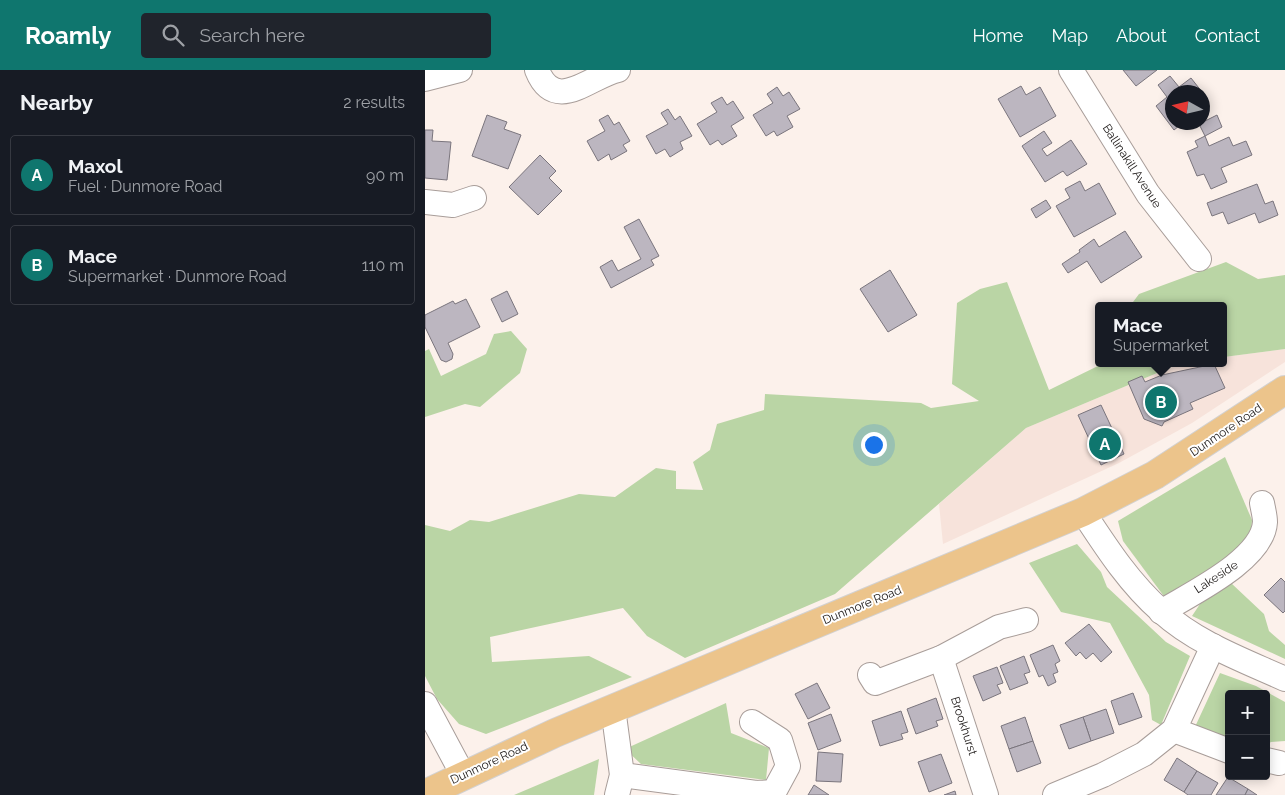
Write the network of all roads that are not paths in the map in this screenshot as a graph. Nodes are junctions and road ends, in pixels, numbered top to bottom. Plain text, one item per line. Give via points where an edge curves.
1 (460, 70) edge
2 (537, 70) edge
3 (618, 70) edge
4 (1071, 70) edge
5 (425, 78) edge
6 (474, 198) dead end
7 (425, 202) edge
8 (1199, 259) dead end
9 (1285, 390) edge
10 (1262, 503) dead end
11 (1083, 512) junction
12 (1161, 612) junction
13 (1026, 620) dead end
14 (1213, 646) junction
15 (941, 658) junction
16 (870, 675) dead end
17 (1285, 679) edge
18 (425, 704) edge
19 (613, 708) junction
20 (752, 722) dead end
21 (1174, 730) junction
22 (1225, 749) edge
23 (463, 774) junction
24 (620, 785) edge
25 (425, 794) edge
26 (1060, 794) edge
27 (986, 795) edge

1 - 5 street
2 - 3 street via 542,81 556,91 572,92 607,72
4 - 8 street, Ballinakill Avenue via 1148,194
6 - 7 street via 453,205
9 - 11 main road, Dunmore Road via 1179,461
10 - 12 street, Lakeside via 1265,523 1259,540 1239,563
11 - 12 street via 1120,567
11 - 19 main road, Dunmore Road
12 - 14 street
13 - 15 street via 999,627
14 - 17 street
14 - 21 street
15 - 16 street via 875,683
15 - 27 street, Brookhurst
18 - 23 street
19 - 23 main road, Dunmore Road
19 - 24 street
20 - 24 street via 781,740 788,766 774,792
21 - 22 street
21 - 26 street via 1143,754
23 - 25 main road, Dunmore Road

